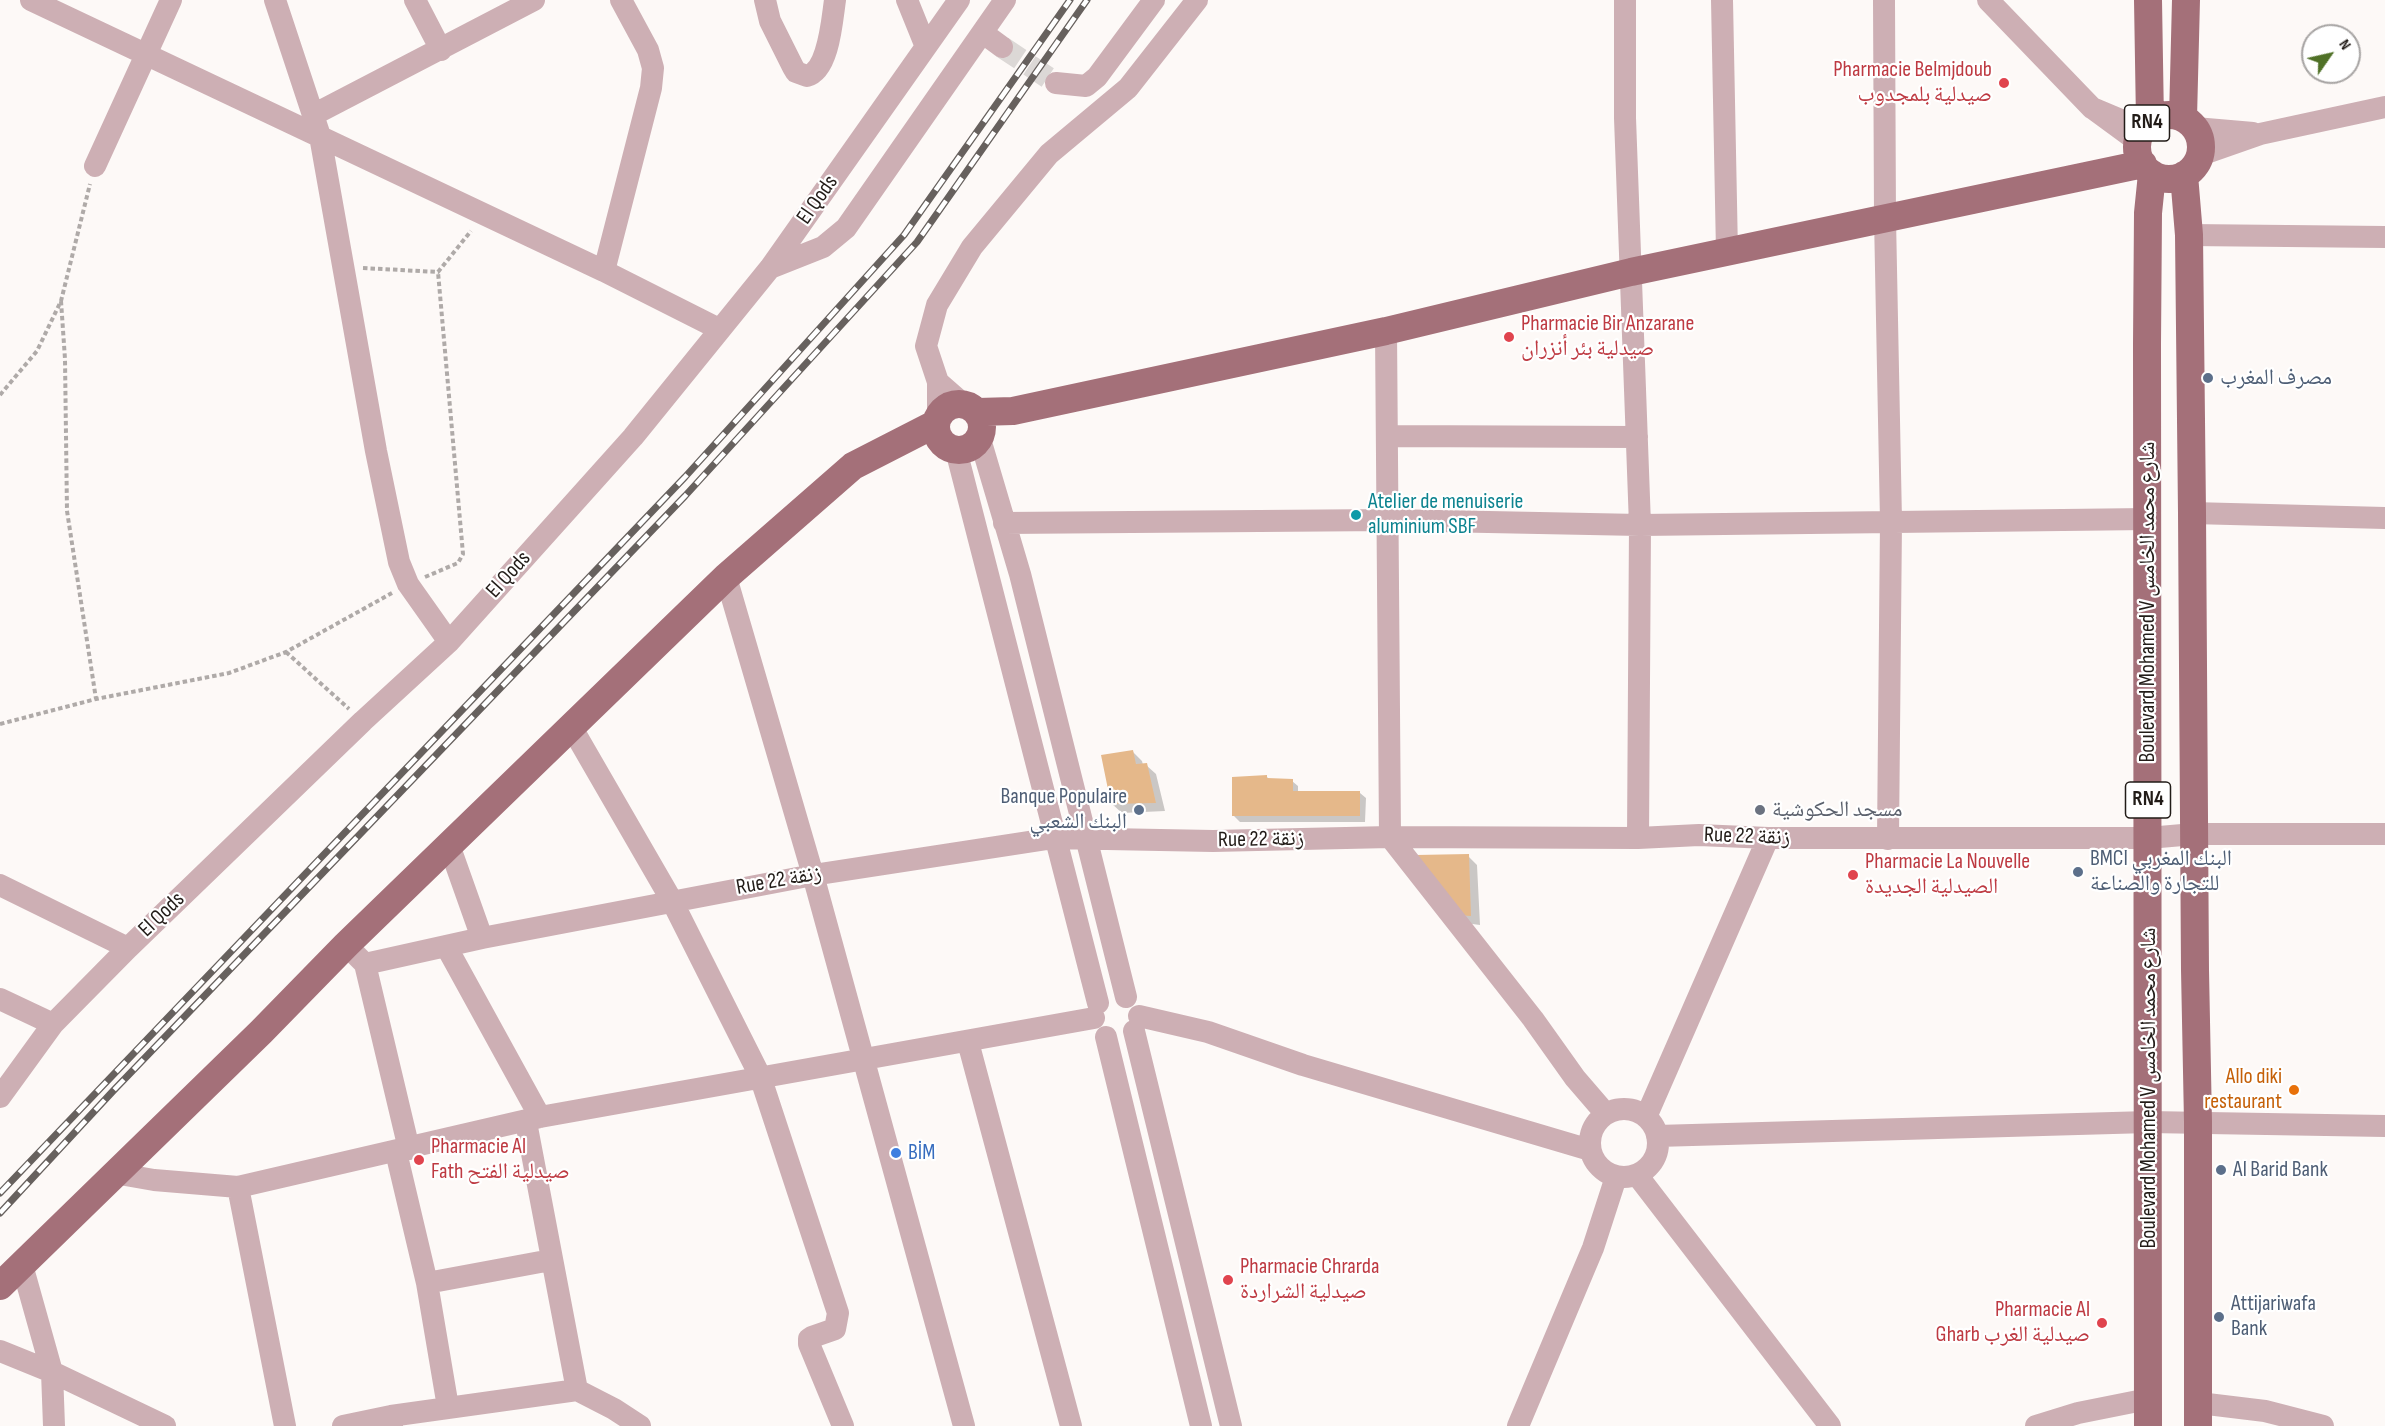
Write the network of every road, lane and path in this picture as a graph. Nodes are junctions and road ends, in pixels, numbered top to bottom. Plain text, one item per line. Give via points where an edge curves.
1 (31, 0) edge
2 (171, 0) edge
3 (275, 0) edge
4 (415, 0) edge
5 (621, 0) edge
6 (765, 0) edge
7 (835, 0) edge
8 (907, 0) edge
9 (959, 0) edge
10 (1005, 0) edge
11 (1154, 0) edge
12 (1197, 0) edge
13 (1625, 0) edge
14 (1722, 0) edge
15 (1884, 0) edge
16 (1988, 0) edge
17 (2148, 0) edge
18 (2186, 0) edge
19 (525, 2) edge
20 (983, 33) junction
21 (926, 46) junction
22 (1002, 47) tunnel mouth
23 (441, 50) junction
24 (146, 53) junction
25 (1056, 83) tunnel mouth
26 (2385, 107) edge
27 (313, 115) junction
28 (320, 136) junction
29 (2190, 144) junction
30 (2144, 146) junction
31 (94, 166) joint
32 (484, 214) junction
33 (1885, 218) junction
34 (2189, 235) junction
35 (2385, 237) edge
36 (1727, 252) junction
37 (343, 267) junction
38 (770, 268) junction
39 (604, 271) junction
40 (438, 272) junction
41 (1631, 272) junction
42 (61, 301) junction
43 (719, 329) junction
44 (1386, 331) junction
45 (0, 395) edge
46 (959, 427) junction
47 (1388, 436) junction
48 (1637, 437) junction
49 (2192, 513) junction
50 (2385, 518) edge
51 (2147, 519) junction
52 (1387, 520) junction
53 (1891, 521) junction
54 (1004, 523) junction
55 (1640, 525) junction
56 (726, 577) junction
57 (408, 584) junction
58 (449, 642) junction
59 (286, 652) junction
60 (96, 699) junction
61 (363, 721) junction
62 (0, 724) edge
63 (572, 728) junction
64 (2194, 834) junction
65 (2385, 834) edge
66 (1390, 837) junction
67 (1054, 838) junction
68 (1638, 838) junction
69 (1768, 838) junction
70 (2148, 838) junction
71 (1086, 839) junction
72 (1888, 839) junction
73 (449, 845) junction
74 (813, 875) junction
75 (0, 885) edge
76 (672, 901) junction
77 (482, 938) junction
78 (446, 946) junction
79 (128, 948) junction
80 (355, 954) junction
81 (1126, 997) junction
82 (0, 999) edge
83 (1096, 1011) junction
84 (1137, 1023) junction
85 (53, 1024) junction
86 (1106, 1037) junction
87 (968, 1042) junction
88 (862, 1058) junction
89 (760, 1076) junction
90 (1, 1094) edge
91 (1606, 1114) junction
92 (1646, 1117) junction
93 (533, 1120) junction
94 (2148, 1122) junction
95 (2198, 1122) junction
96 (2385, 1126) edge
97 (1658, 1136) junction
98 (403, 1150) junction
99 (1590, 1150) junction
100 (114, 1173) junction
101 (1626, 1176) junction
102 (238, 1187) junction
103 (551, 1260) junction
104 (22, 1264) junction
105 (427, 1283) junction
106 (0, 1286) edge
107 (0, 1351) edge
108 (52, 1372) junction
109 (577, 1390) junction
110 (448, 1407) junction
111 (2148, 1412) edge
112 (2198, 1415) edge
113 (391, 1421) edge
114 (54, 1426) edge
115 (165, 1426) edge
116 (285, 1426) edge
117 (343, 1426) edge
118 (640, 1426) edge
119 (843, 1426) edge
120 (964, 1426) edge
121 (1071, 1426) edge
122 (1201, 1426) edge
123 (1230, 1426) edge
124 (1518, 1426) edge
125 (1830, 1426) edge
126 (2036, 1426) edge
127 (2323, 1426) edge

1 - 24 street
2 - 24 street
3 - 27 street
4 - 23 street
5 - 39 street via 648,50 653,68
6 - 7 street via 793,67 807,76 820,65
8 - 21 street
9 - 21 street, El Qods
10 - 20 street
11 - 25 street via 1097,77 1086,86
12 - 46 street via 1128,88 1049,154 972,247 937,304 926,346
13 - 41 street
14 - 36 street
15 - 33 street
16 - 30 street via 2092,108
17 - 30 main road, Boulevard Mohamed V شارع محمد الخامس / RN4
18 - 29 main road, Boulevard Mohamed V شارع محمد الخامس / RN4
19 - 23 street
20 - 22 street
20 - 38 street via 846,228 823,247
21 - 38 street, El Qods
23 - 27 street
24 - 28 street
24 - 31 street
26 - 29 street via 2260,134
27 - 28 street
28 - 32 street
28 - 37 street
29 - 30 main road, RN4 via 2172,115 2161,116
29 - 30 main road, RN4 via 2174,178 2163,178
29 - 34 main road, Boulevard Mohamed V شارع محمد الخامس / RN4
30 - 33 main road via 2072,180
30 - 51 main road, Boulevard Mohamed V شارع محمد الخامس / RN4 via 2148,213
31 - 42 path
32 - 39 street
32 - 40 path
33 - 36 main road
33 - 53 street
34 - 35 street
34 - 49 main road, Boulevard Mohamed V شارع محمد الخامس / RN4
36 - 41 main road
37 - 40 path
37 - 57 street via 399,562
38 - 43 street, El Qods
39 - 43 street
40 - 57 path via 463,554 458,563
41 - 44 main road
41 - 48 street
42 - 45 path via 37,351
42 - 60 path via 67,511
43 - 58 street, El Qods via 633,437
44 - 46 main road via 1013,411
44 - 47 street
46 - 54 street
46 - 56 main road via 893,446 853,466
46 - 67 street
47 - 48 street
47 - 52 street
48 - 55 street
49 - 50 street
49 - 64 main road, Boulevard Mohamed V شارع محمد الخامس / RN4
51 - 53 street
51 - 70 main road, Boulevard Mohamed V شارع محمد الخامس / RN4
52 - 54 street
52 - 55 street
52 - 66 street
53 - 55 street
53 - 72 street
54 - 71 street
55 - 68 street
56 - 63 main road
56 - 74 street
57 - 58 street
57 - 59 path
58 - 61 street, El Qods
59 - 60 path via 229,673
59 - 61 path
60 - 62 path
61 - 79 street, El Qods
63 - 73 main road
63 - 76 street
64 - 65 street, Rue 22 زنقة
64 - 70 street, Rue 22 زنقة
64 - 95 main road, Boulevard Mohamed V شارع محمد الخامس / RN4
66 - 68 street, Rue 22 زنقة
66 - 71 street, Rue 22 زنقة via 1290,841
66 - 91 street
67 - 71 street, Rue 22 زنقة
67 - 74 street, Rue 22 زنقة
67 - 83 street
68 - 69 street, Rue 22 زنقة
69 - 72 street, Rue 22 زنقة
69 - 92 street
70 - 72 street, Rue 22 زنقة
70 - 94 main road, Boulevard Mohamed V شارع محمد الخامس / RN4
71 - 81 street
73 - 77 street
73 - 80 main road
74 - 76 street, Rue 22 زنقة
74 - 88 street
75 - 79 street
76 - 77 street, Rue 22 زنقة
76 - 89 street
77 - 78 street, Rue 22 زنقة
78 - 80 street, Rue 22 زنقة
78 - 93 street
79 - 85 street, El Qods
80 - 98 street
80 - 100 main road via 261,1032
81 - 83 street via 1111,995
81 - 84 street via 1133,1001
82 - 85 street
83 - 86 street via 1100,1032
83 - 87 street
84 - 86 street via 1121,1039
84 - 99 street via 1208,1032 1302,1065
84 - 123 street
85 - 90 street, El Qods
86 - 122 street
87 - 88 street
87 - 121 street
88 - 89 street
88 - 120 street
89 - 93 street
89 - 119 street via 838,1312 835,1329 812,1337 809,1344
91 - 92 street via 1626,1109
91 - 99 street via 1592,1129
92 - 97 street
93 - 98 street
93 - 103 street
94 - 95 street
94 - 97 street
94 - 111 main road, Boulevard Mohamed V شارع محمد الخامس / RN4
95 - 96 street
95 - 112 main road, Boulevard Mohamed V شارع محمد الخامس / RN4
97 - 101 street via 1654,1160 1647,1169
98 - 102 street
98 - 105 street
99 - 101 street via 1599,1167
100 - 102 street
100 - 104 main road
101 - 124 street
101 - 125 street
102 - 116 street
103 - 105 street
103 - 109 street
104 - 106 main road
104 - 108 street
105 - 110 street
107 - 108 street
108 - 114 street
108 - 115 street
109 - 110 street
109 - 118 street
110 - 113 street
111 - 126 street via 2078,1413
112 - 127 street via 2265,1411
113 - 117 street

